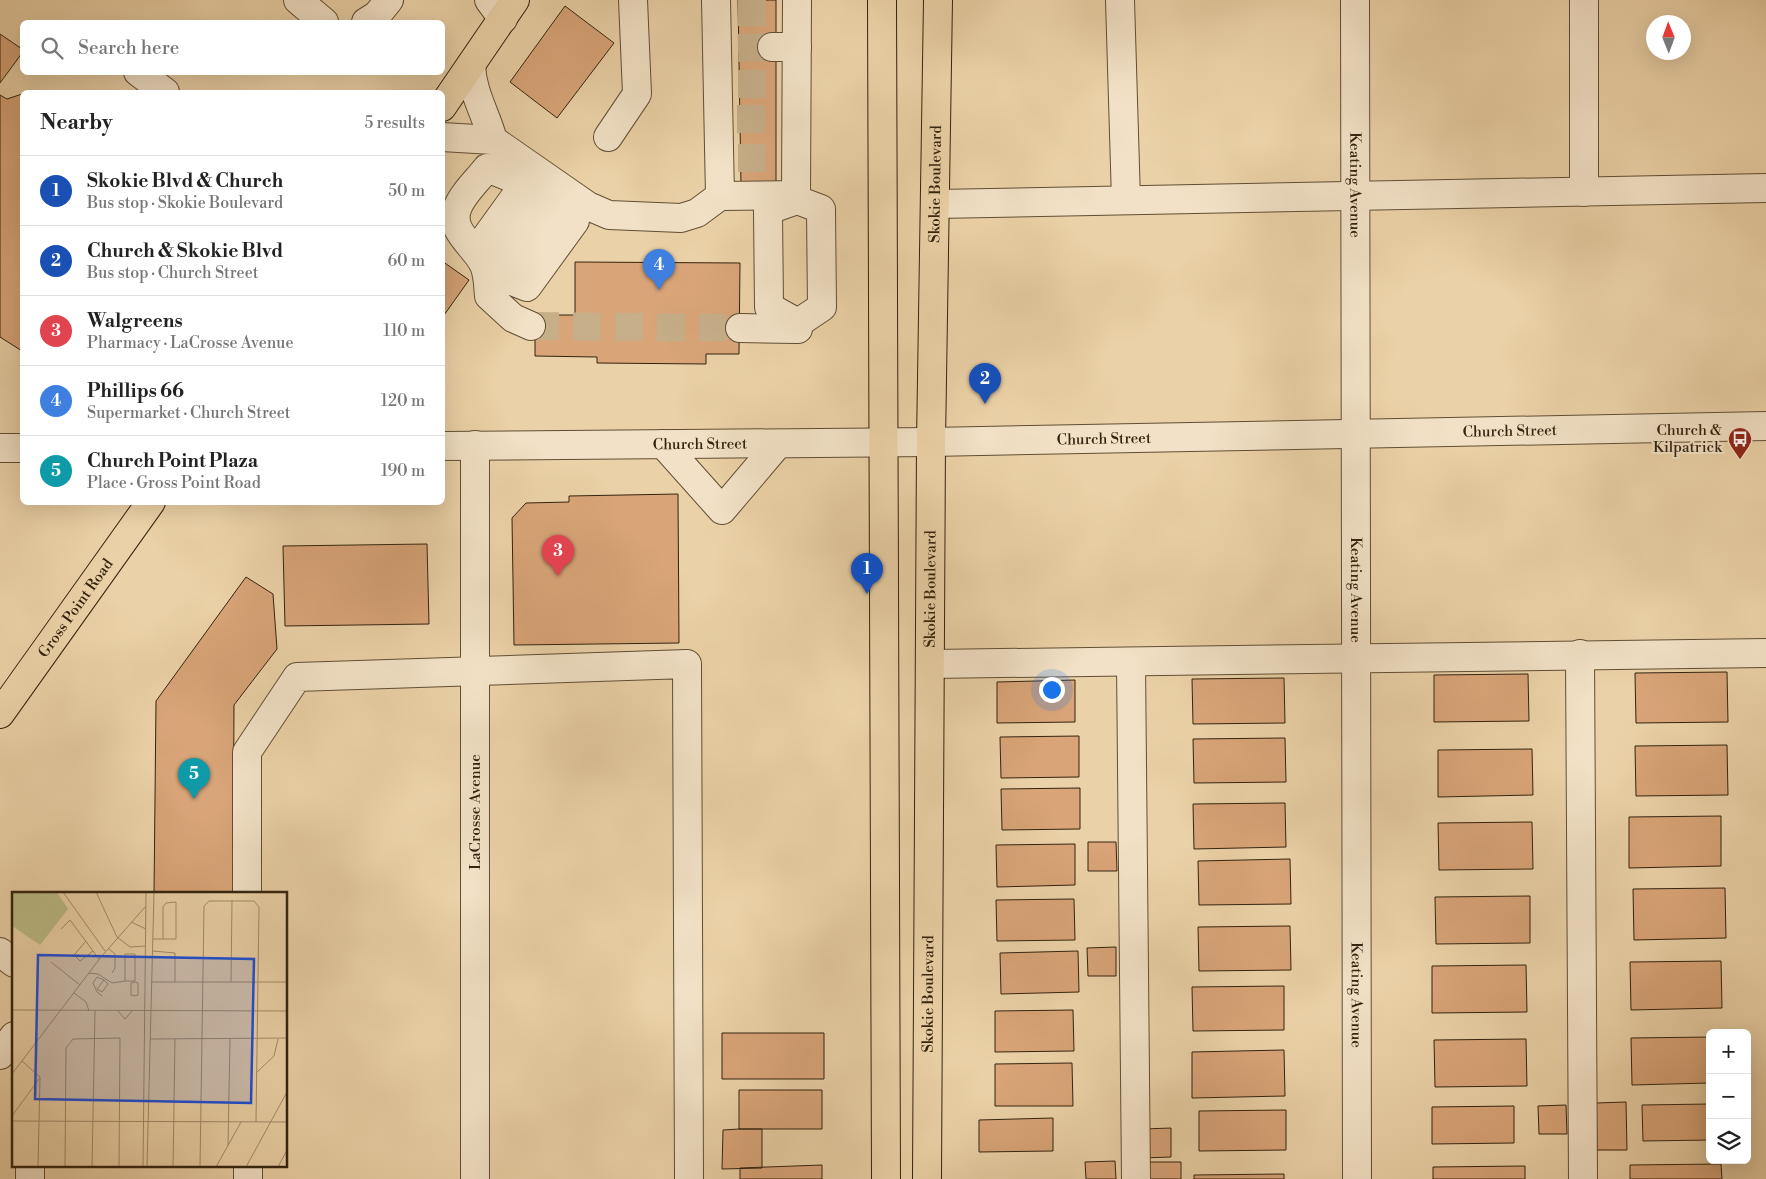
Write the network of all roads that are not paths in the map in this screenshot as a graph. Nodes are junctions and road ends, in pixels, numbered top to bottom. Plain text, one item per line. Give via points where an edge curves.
1 (298, 0) edge
2 (389, 0) edge
3 (633, 0) edge
4 (882, 0) edge
5 (938, 0) edge
6 (1120, 0) edge
7 (1355, 0) edge
8 (1584, 0) edge
9 (502, 6) edge
10 (723, 8) edge
11 (789, 8) edge
12 (322, 20) edge
13 (370, 20) edge
14 (471, 65) junction
15 (142, 75) edge
16 (162, 90) edge
17 (445, 102) edge
18 (445, 137) edge
19 (608, 137) dead end
20 (493, 140) junction
21 (538, 188) junction
22 (1766, 188) edge
23 (1584, 192) junction
24 (720, 196) junction
25 (1356, 196) junction
26 (797, 198) junction
27 (1126, 200) junction
28 (936, 204) junction
29 (483, 259) junction
30 (798, 323) junction
31 (531, 326) tunnel mouth
32 (740, 328) tunnel mouth
33 (1766, 426) edge
34 (1356, 434) junction
35 (931, 442) junction
36 (883, 443) junction
37 (663, 444) junction
38 (778, 444) junction
39 (475, 445) junction
40 (445, 446) edge
41 (0, 448) edge
42 (20, 448) edge
43 (149, 505) edge
44 (1766, 653) edge
45 (1580, 654) junction
46 (1356, 660) junction
47 (1131, 662) junction
48 (931, 664) junction
49 (475, 671) junction
50 (0, 714) edge
51 (247, 892) edge
52 (0, 952) edge
53 (12, 961) edge
54 (12, 1039) edge
55 (0, 1055) edge
56 (30, 1166) edge
57 (248, 1166) edge
58 (30, 1179) edge
59 (248, 1179) edge
60 (475, 1179) edge
61 (689, 1179) edge
62 (886, 1179) edge
63 (927, 1179) edge
64 (1136, 1179) edge
65 (1357, 1179) edge
66 (1583, 1179) edge

1 - 12 street
2 - 13 street
3 - 19 street via 637,94
4 - 36 main road
5 - 28 main road, Skokie Boulevard
6 - 27 street
7 - 25 street, Keating Avenue
8 - 23 street
9 - 14 main road
10 - 24 street via 727,48 728,158
11 - 26 street via 784,47 786,158
14 - 17 main road
14 - 20 street via 472,83
15 - 16 street
18 - 20 street
20 - 21 street
21 - 24 street via 609,216 680,218 697,214
21 - 29 street
21 - 29 street via 487,168 471,187 457,207 456,229
21 - 29 street via 575,221 527,287
22 - 23 street
23 - 25 street
24 - 26 street
25 - 27 street
25 - 34 street, Keating Avenue
26 - 30 street via 821,209 822,307
26 - 30 street via 768,210 769,307
27 - 28 street
28 - 35 main road, Skokie Boulevard
29 - 31 street via 489,296 513,318
30 - 32 street via 798,329
33 - 34 street, Church Street
34 - 35 street, Church Street
34 - 46 street, Keating Avenue
35 - 36 street, Church Street
35 - 48 main road, Skokie Boulevard
36 - 38 street, Church Street
36 - 62 main road
37 - 38 street, Church Street
37 - 38 street via 722,510
37 - 39 street, Church Street
39 - 40 street, Church Street
39 - 49 street, LaCrosse Avenue
41 - 42 street
43 - 50 main road, Gross Point Road
44 - 45 street
45 - 46 street
45 - 66 street
46 - 47 street
46 - 65 street, Keating Avenue
47 - 48 street
47 - 64 street
48 - 63 main road, Skokie Boulevard
49 - 51 street via 297,677 247,752
49 - 60 street, LaCrosse Avenue
49 - 61 street via 687,664
52 - 53 street
54 - 55 street
56 - 58 street
57 - 59 street

